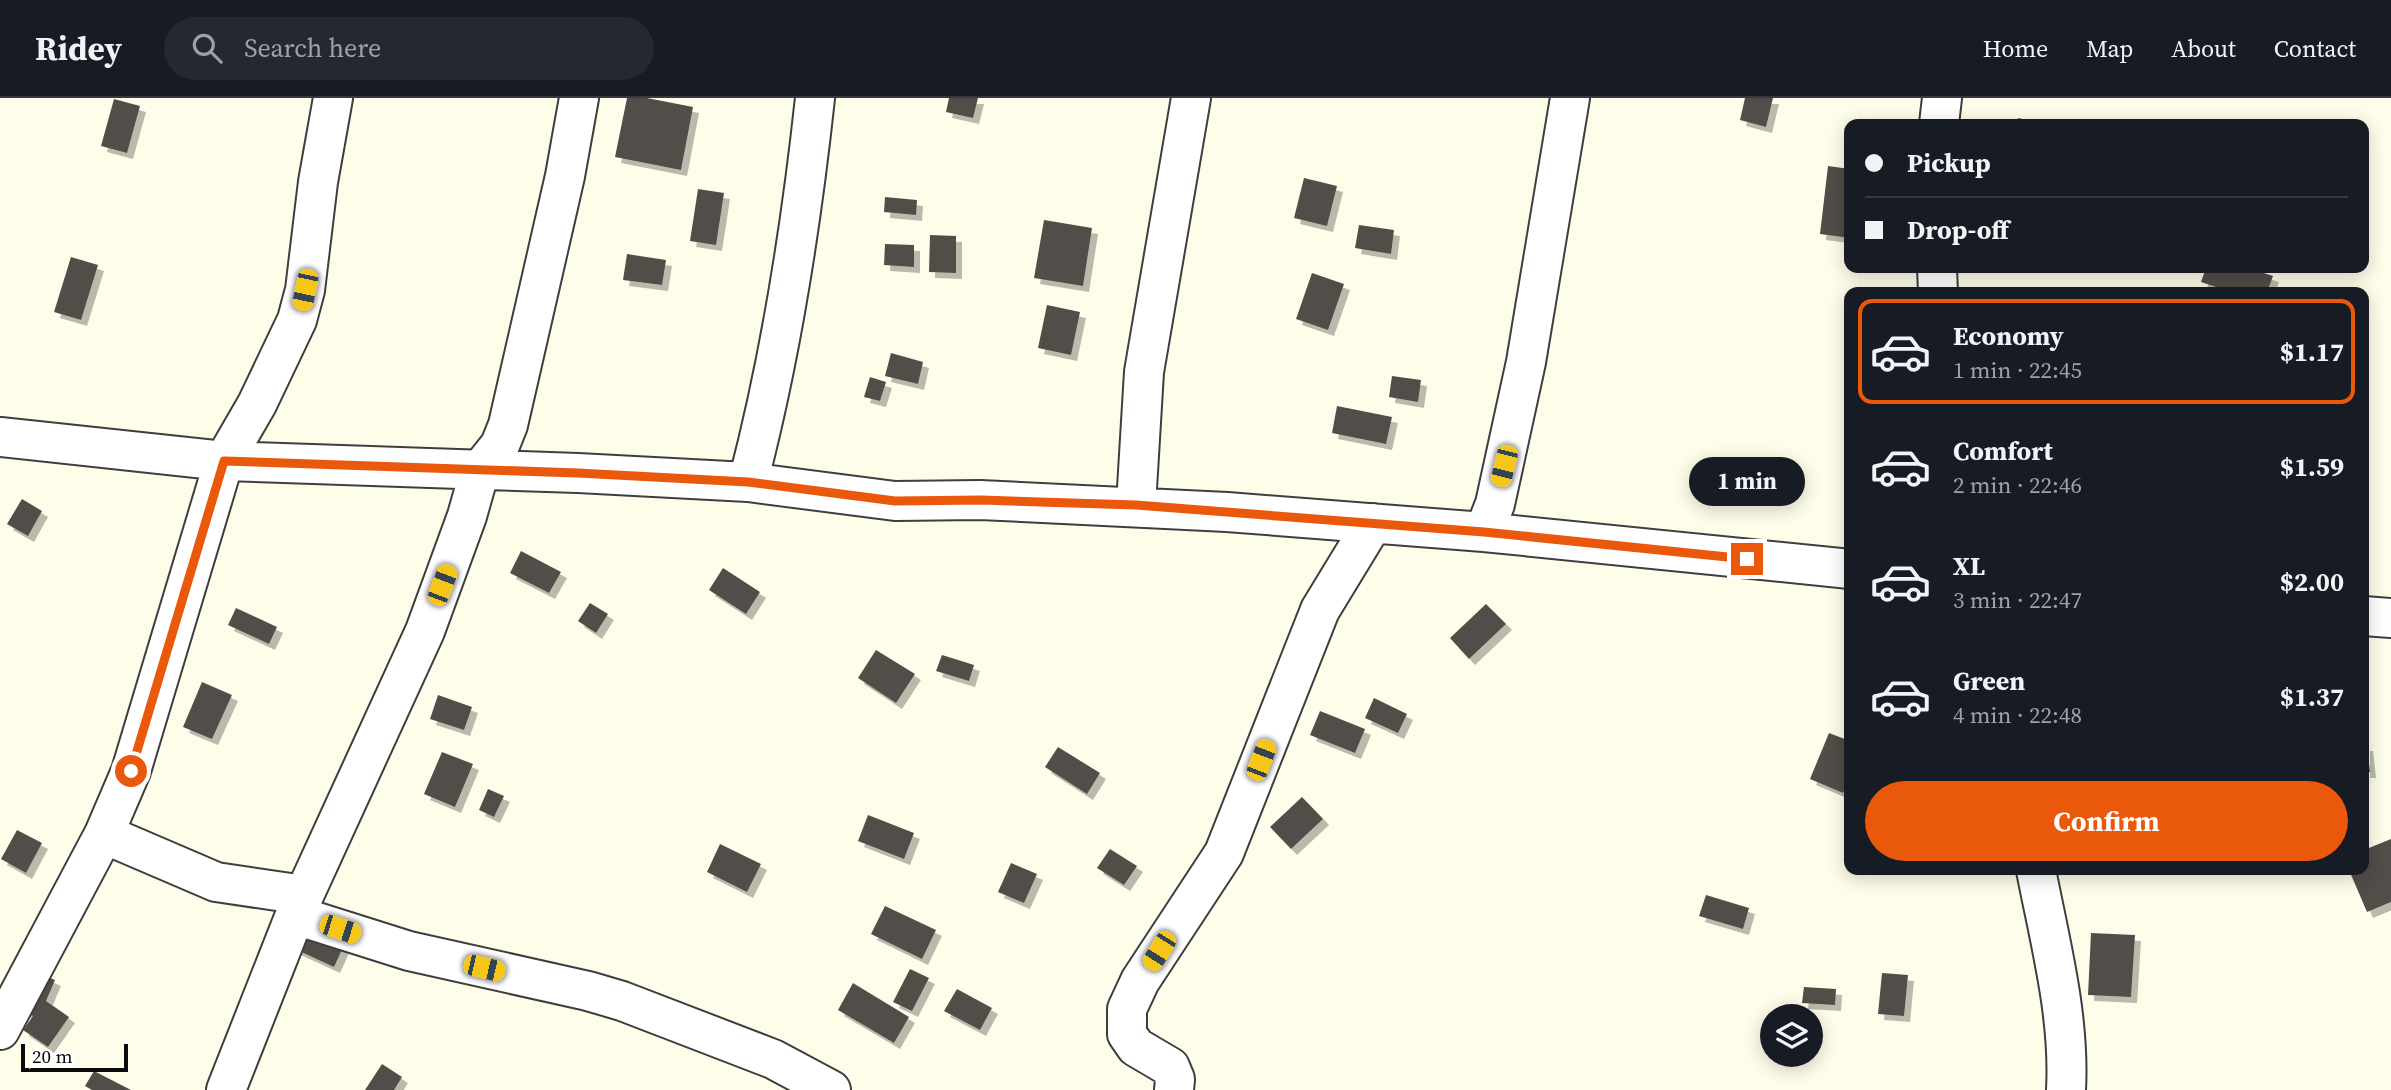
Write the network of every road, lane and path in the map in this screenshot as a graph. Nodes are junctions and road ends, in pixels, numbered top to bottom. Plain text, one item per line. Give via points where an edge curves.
1 (333, 98) edge
2 (579, 98) edge
3 (814, 98) edge
4 (1191, 98) edge
5 (1570, 98) edge
6 (1942, 98) edge
7 (1940, 119) edge
8 (0, 437) edge
9 (224, 461) junction
10 (480, 470) junction
11 (748, 482) junction
12 (1136, 505) junction
13 (1373, 523) junction
14 (1484, 532) junction
15 (1844, 568) edge
16 (2369, 616) edge
17 (2391, 618) edge
18 (104, 834) junction
19 (2037, 875) edge
20 (300, 905) junction
21 (0, 1030) edge
22 (226, 1090) edge
23 (831, 1090) edge
24 (1174, 1090) edge
25 (2066, 1090) edge

1 - 9 street via 301,307 257,404
2 - 10 street via 516,401 500,445
3 - 11 street via 787,305
4 - 12 street via 1144,372
5 - 14 street via 1526,362 1495,503
6 - 7 street
8 - 9 street
9 - 10 street
9 - 18 street via 131,771
10 - 11 street
10 - 20 street via 425,631
11 - 12 street via 895,501
12 - 13 street
13 - 14 street
13 - 24 street via 1320,610 1224,853 1140,981 1127,1009 1127,1034 1136,1046 1170,1067
14 - 15 street
16 - 17 street
18 - 20 street via 216,882
18 - 21 street
19 - 25 street via 2058,984 2067,1056
20 - 22 street
20 - 23 street via 409,951 622,1001 773,1059

